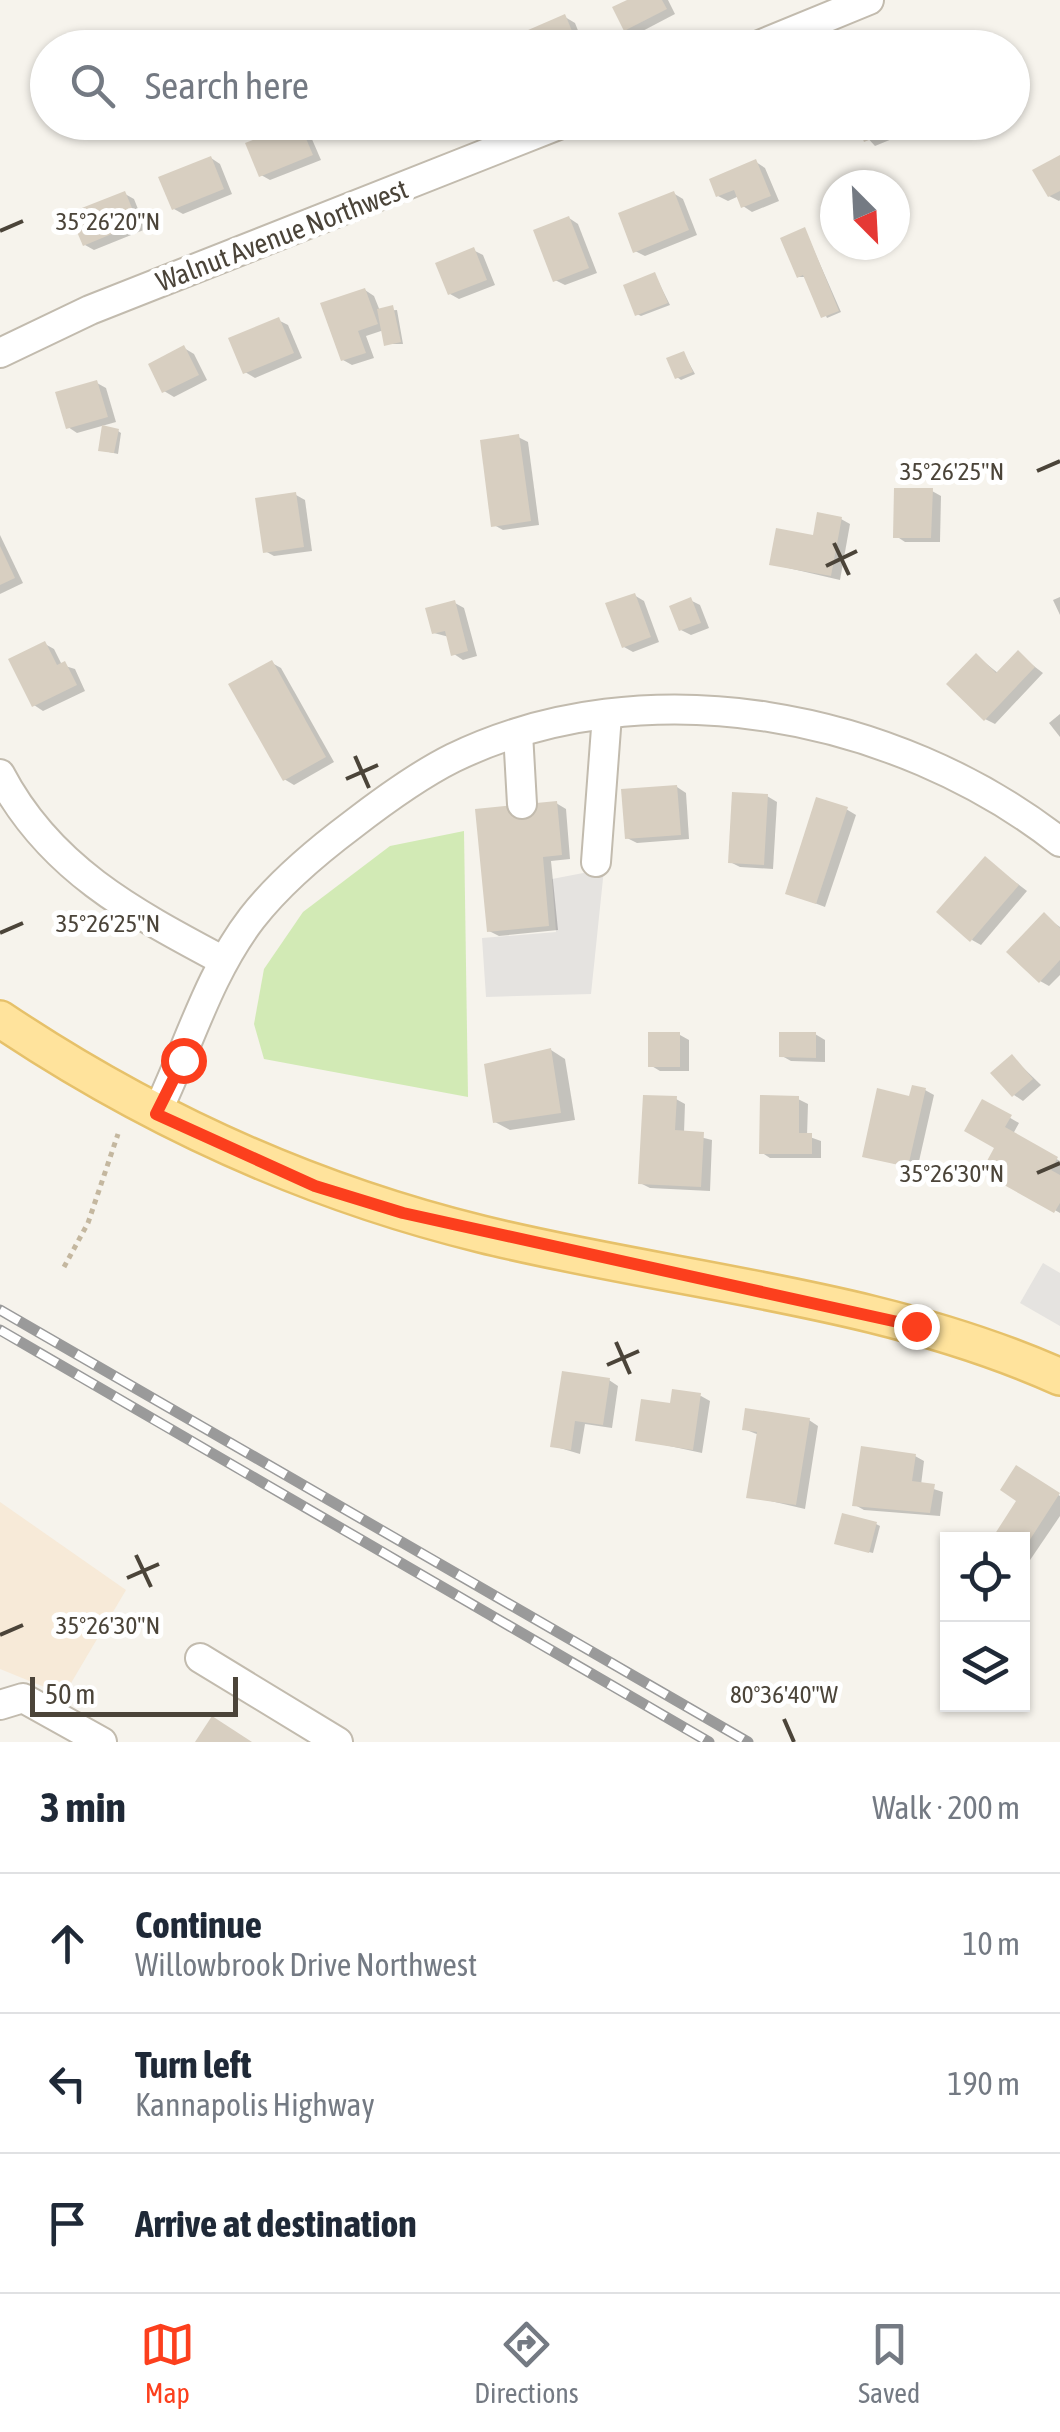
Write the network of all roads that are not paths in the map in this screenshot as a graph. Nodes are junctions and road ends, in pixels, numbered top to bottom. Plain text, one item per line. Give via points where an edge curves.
1 (869, 0) edge
2 (796, 30) edge
3 (520, 140) edge
4 (0, 352) edge
5 (607, 715) junction
6 (518, 733) junction
7 (0, 774) edge
8 (522, 804) dead end
9 (1060, 842) edge
10 (596, 862) dead end
11 (222, 960) junction
12 (0, 1019) edge
13 (156, 1114) junction
14 (1060, 1376) edge
15 (200, 1658) dead end
16 (0, 1705) edge
17 (102, 1742) edge
18 (338, 1742) edge

1 - 2 street
3 - 4 street, Walnut Avenue Northwest
5 - 6 street
5 - 9 street via 702,712 795,720 855,735 930,764
5 - 10 street
6 - 8 street
6 - 11 street via 452,759 378,805 275,891
7 - 11 street via 26,818 71,868
11 - 13 street
12 - 13 main road
13 - 14 main road via 315,1186 403,1213 916,1326
15 - 18 street
16 - 17 street via 24,1698

